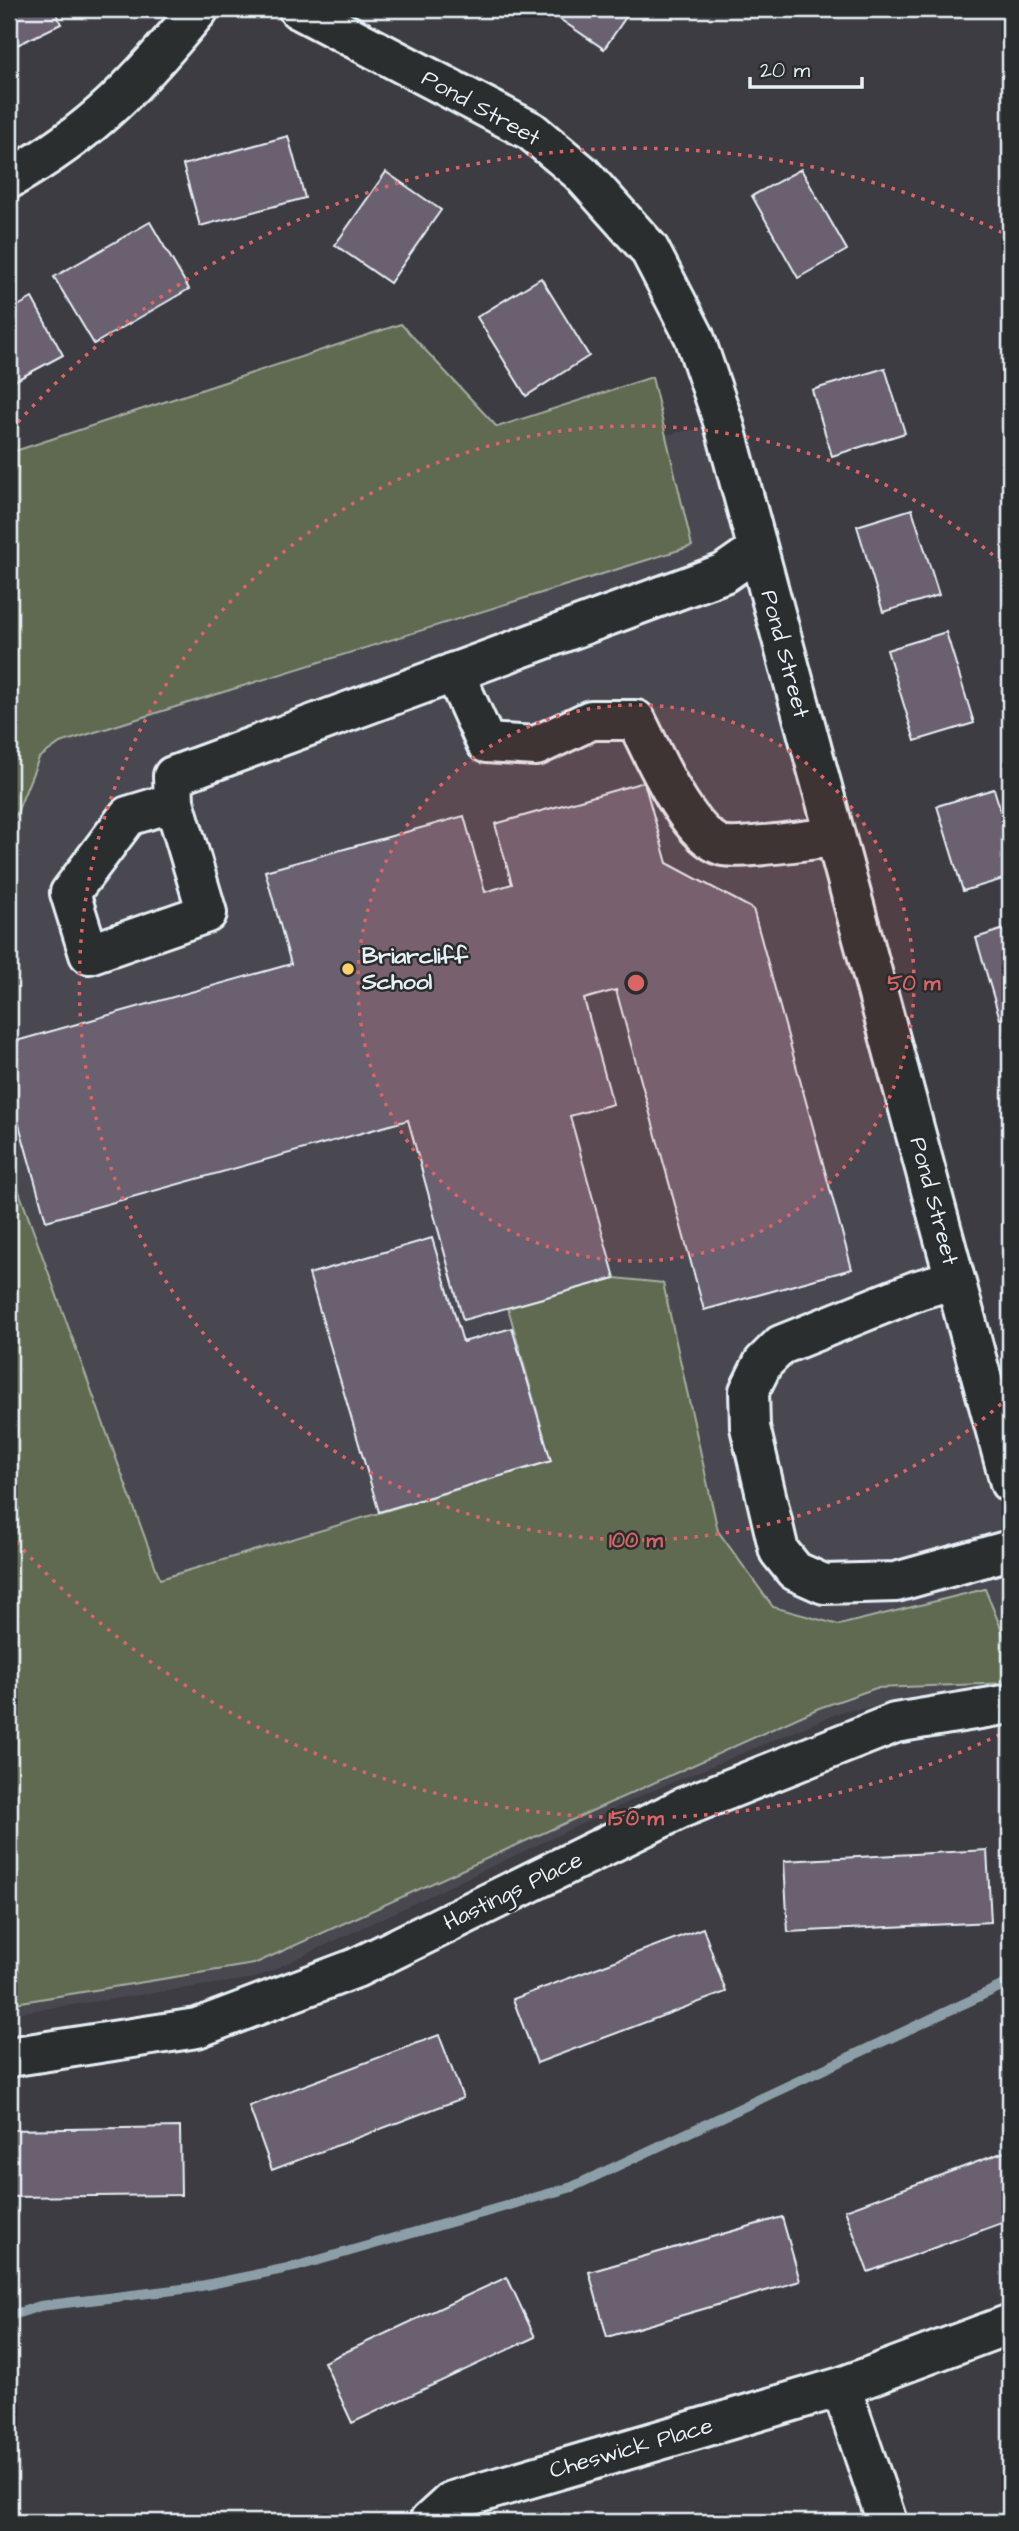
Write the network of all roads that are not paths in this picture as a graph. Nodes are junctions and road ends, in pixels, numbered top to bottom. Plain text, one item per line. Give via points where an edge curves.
1 (199, 9) edge
2 (298, 9) edge
3 (9, 179) edge
4 (757, 550) junction
5 (454, 671) junction
6 (173, 802) dead end
7 (835, 837) junction
8 (955, 1279) junction
9 (1010, 1483) edge
10 (1010, 1550) edge
11 (1010, 1704) edge
12 (9, 2057) edge
13 (1010, 2324) edge
14 (841, 2387) junction
15 (429, 2522) edge
16 (887, 2522) edge

1 - 3 street via 141,78 89,128
2 - 4 street, Pond Street via 531,131 619,212 649,249 694,337 724,424
4 - 5 street via 724,573
4 - 7 street, Pond Street
5 - 6 street via 173,776
5 - 7 street via 485,743 536,746 591,720 636,720 696,827 723,846
7 - 8 street, Pond Street
8 - 9 street, Pond Street
8 - 10 street via 781,1345 763,1363 749,1391 750,1427 779,1551 796,1571 824,1584 896,1582
11 - 12 street, Hastings Place via 895,1723 684,1807 356,1968 197,2028
13 - 14 street, Cheswick Place
14 - 15 street, Cheswick Place via 452,2501
14 - 16 street

